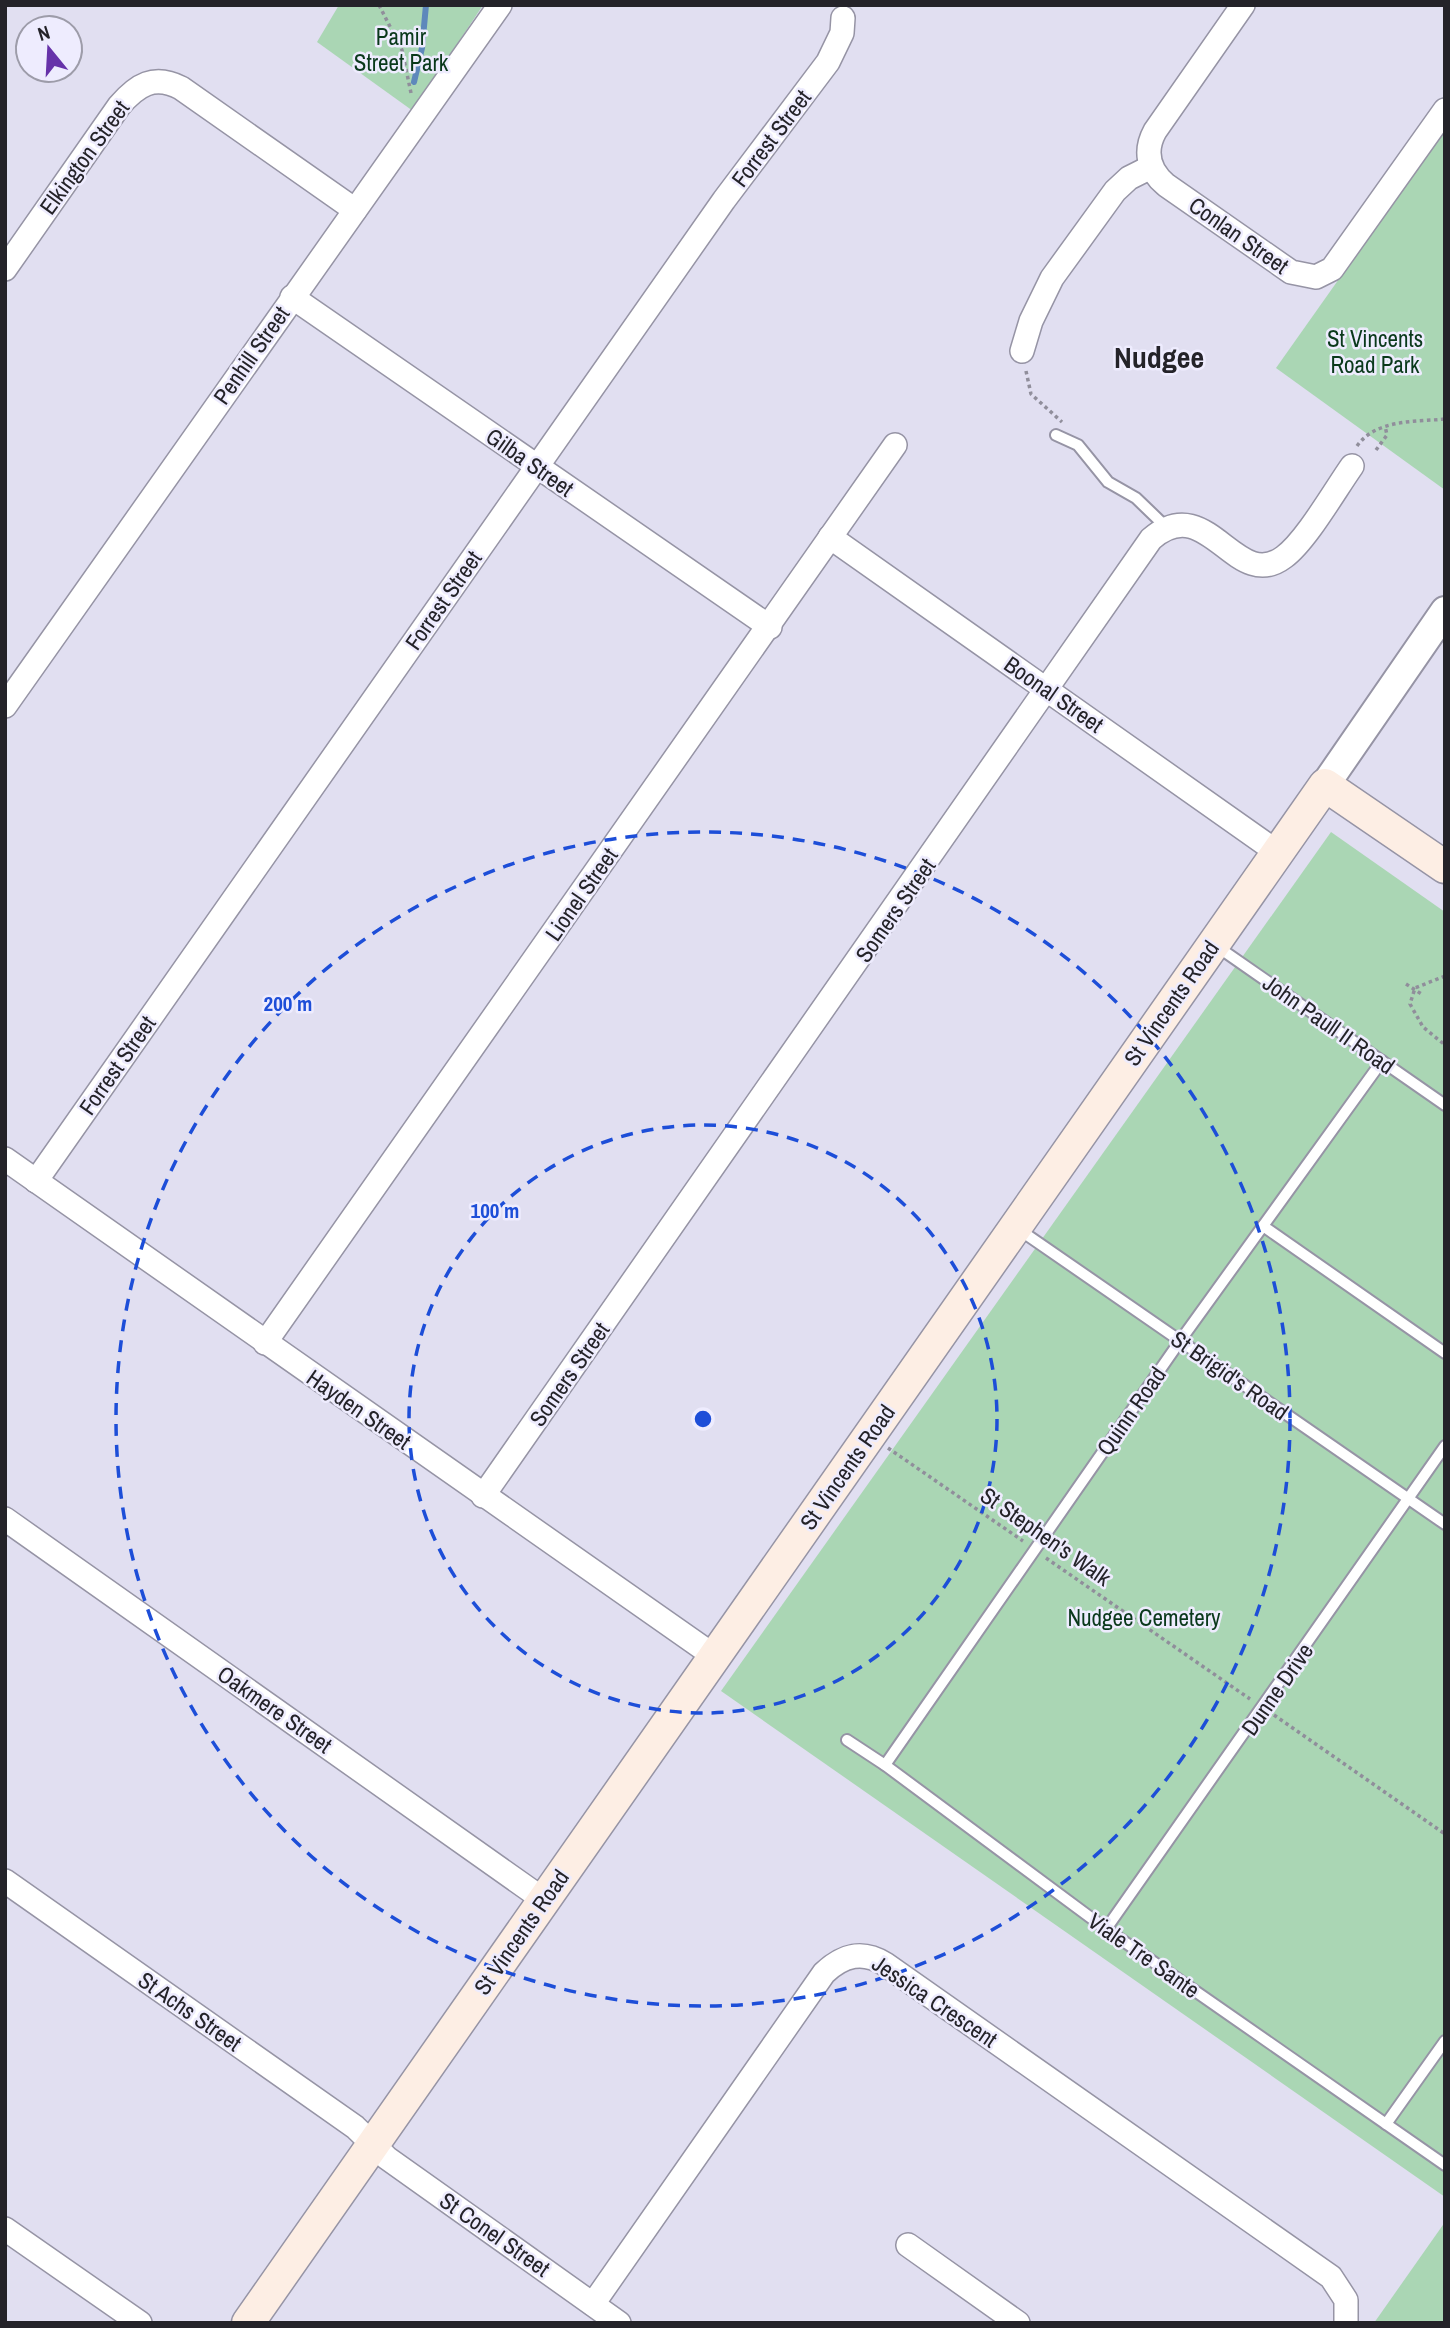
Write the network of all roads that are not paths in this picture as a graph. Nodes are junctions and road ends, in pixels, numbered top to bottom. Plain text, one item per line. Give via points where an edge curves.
1 (500, 5) edge
2 (1243, 5) edge
3 (843, 18) dead end
4 (1445, 110) edge
5 (1151, 167) junction
6 (355, 210) junction
7 (5, 269) edge
8 (292, 297) junction
9 (1022, 351) road end
10 (1056, 435) dead end
11 (895, 444) dead end
12 (1352, 466) road end
13 (537, 467) junction
14 (1165, 526) junction
15 (830, 537) junction
16 (1445, 611) edge
17 (770, 627) junction
18 (1048, 690) junction
19 (5, 706) edge
20 (1325, 785) junction
21 (1277, 852) junction
22 (1445, 867) edge
23 (1213, 944) junction
24 (1382, 1061) junction
25 (1445, 1105) edge
26 (5, 1159) edge
27 (36, 1181) junction
28 (1015, 1226) junction
29 (1263, 1226) junction
30 (1180, 1340) junction
31 (265, 1343) junction
32 (1445, 1353) edge
33 (1445, 1446) edge
34 (483, 1496) junction
35 (1408, 1499) junction
36 (5, 1519) edge
37 (1445, 1524) edge
38 (714, 1656) junction
39 (847, 1740) dead end
40 (885, 1765) junction
41 (5, 1881) edge
42 (544, 1900) junction
43 (1107, 1929) junction
44 (1445, 2041) edge
45 (1386, 2124) junction
46 (373, 2144) junction
47 (1445, 2165) edge
48 (5, 2229) edge
49 (908, 2245) dead end
50 (593, 2304) junction
51 (140, 2323) edge
52 (248, 2323) edge
53 (619, 2323) edge
54 (1018, 2323) edge
55 (1346, 2323) edge

1 - 6 street, Penhill Street
2 - 5 street via 1155,131 1148,149
3 - 13 street, Forrest Street via 842,33 828,62 724,200
4 - 5 street, Conlan Street via 1339,262 1316,277 1291,272 1166,185
5 - 9 street via 1115,191 1052,278
6 - 7 street, Elkington Street via 181,88 170,82 147,82 119,106
6 - 8 street, Penhill Street
8 - 13 street, Gilba Street
8 - 19 street, Penhill Street
10 - 14 lane via 1078,445 1108,482 1136,498
11 - 15 street, Lionel Street
12 - 14 street via 1292,550 1270,564 1250,563 1193,526
13 - 17 street, Gilba Street
13 - 27 street, Forrest Street
14 - 18 street, Somers Street via 1151,539
15 - 17 street, Lionel Street
15 - 18 street, Boonal Street
16 - 20 street, St Vincents Road
17 - 31 street, Lionel Street
18 - 21 street, Boonal Street
18 - 34 street, Somers Street
20 - 21 main road, St Vincents Road
20 - 22 main road
21 - 23 main road, St Vincents Road
23 - 24 lane, John Paull II Road
23 - 28 main road, St Vincents Road
24 - 25 lane, John Paull II Road
24 - 29 lane, Quinn Road
26 - 27 street, Hayden Street
27 - 31 street, Hayden Street
28 - 30 lane, St Brigid's Road
28 - 38 main road, St Vincents Road
29 - 30 lane, Quinn Road
29 - 32 lane
30 - 35 lane, St Brigid's Road
30 - 40 lane, Quinn Road
31 - 34 street, Hayden Street
33 - 35 lane, Dunne Drive
34 - 38 street, Hayden Street
35 - 37 lane, St Brigid's Road
35 - 43 lane, Dunne Drive
36 - 42 street, Oakmere Street
38 - 42 main road, St Vincents Road
39 - 40 lane, Viale Tre Sante
40 - 43 lane, Viale Tre Sante
41 - 46 street, St Achs Street
42 - 46 main road, St Vincents Road
43 - 45 lane, Viale Tre Sante
44 - 45 lane
45 - 47 lane, Viale Tre Sante
46 - 50 street, St Conel Street
46 - 52 main road, St Vincents Road
48 - 51 street
49 - 54 street
50 - 53 street, St Conel Street
50 - 55 street, Jessica Crescent via 824,1973 841,1960 861,1955 886,1964 1331,2277 1346,2300

